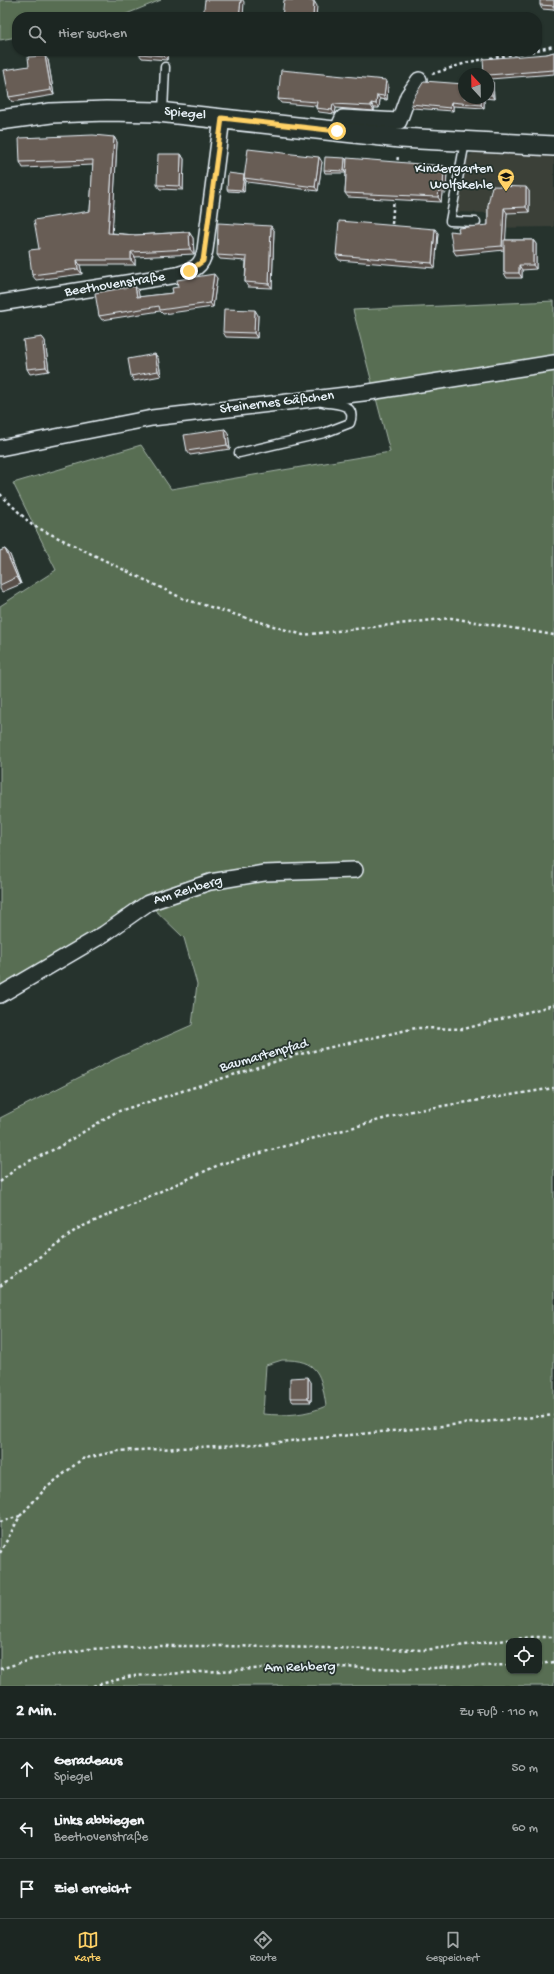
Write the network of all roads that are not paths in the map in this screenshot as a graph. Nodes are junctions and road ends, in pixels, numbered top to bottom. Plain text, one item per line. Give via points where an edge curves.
1 (165, 67) dead end
2 (419, 80) road end
3 (163, 112) junction
4 (222, 118) junction
5 (0, 120) edge
6 (337, 131) junction
7 (465, 142) junction
8 (554, 146) edge
9 (476, 222) dead end
10 (0, 303) edge
11 (554, 363) edge
12 (313, 399) junction
13 (0, 448) edge
14 (239, 453) dead end
15 (355, 870) dead end
16 (0, 995) edge

1 - 3 lane
2 - 6 street via 408,96 399,121 343,118
3 - 4 street, Spiegel
3 - 5 street, Spiegel via 51,113
4 - 6 street, Spiegel
4 - 10 street, Beethovenstraße via 205,250 203,261 197,267 177,275
6 - 7 street, Spiegel
7 - 8 street, Spiegel
7 - 9 lane via 450,221
11 - 12 street, Steinernes Gäßchen
12 - 13 street, Steinernes Gäßchen via 152,418
12 - 14 lane via 347,406 352,415 350,423 324,433
15 - 16 street, Am Rehberg via 264,873 210,882 148,903 104,934

